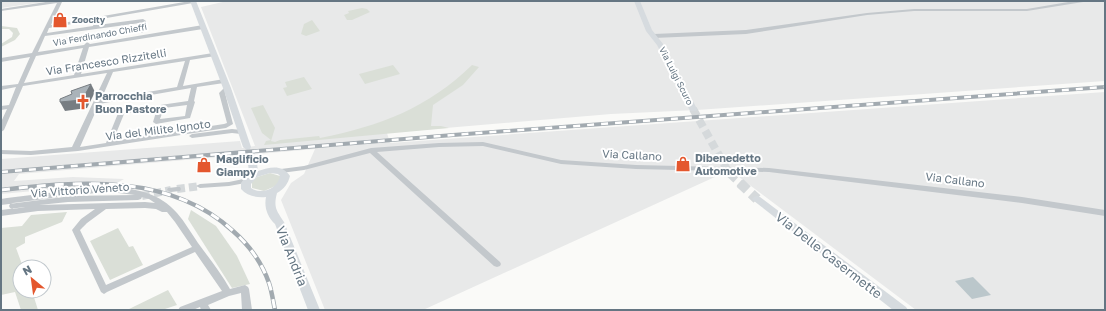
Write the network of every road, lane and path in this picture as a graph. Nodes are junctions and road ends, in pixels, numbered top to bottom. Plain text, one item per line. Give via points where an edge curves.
1 (61, 1) edge
2 (637, 1) edge
3 (1083, 1) edge
4 (193, 2) edge
5 (1, 10) edge
6 (97, 18) junction
7 (106, 26) junction
8 (47, 27) junction
9 (95, 27) junction
10 (203, 27) junction
11 (142, 28) junction
12 (70, 31) junction
13 (118, 32) junction
14 (104, 34) junction
15 (43, 35) junction
16 (90, 36) junction
17 (654, 36) junction
18 (141, 37) junction
19 (66, 40) junction
20 (115, 41) junction
21 (86, 46) junction
22 (62, 51) junction
23 (213, 55) junction
24 (33, 56) junction
25 (188, 59) junction
26 (1, 60) edge
27 (111, 71) junction
28 (77, 76) junction
29 (20, 85) junction
30 (226, 85) junction
31 (194, 87) junction
32 (1, 88) edge
33 (179, 89) junction
34 (98, 102) junction
35 (192, 102) junction
36 (161, 106) junction
37 (11, 107) junction
38 (1, 108) edge
39 (693, 109) tunnel mouth
40 (1, 130) edge
41 (241, 132) junction
42 (109, 143) junction
43 (247, 147) dead end
44 (77, 149) junction
45 (371, 150) junction
46 (1, 152) edge
47 (304, 168) junction
48 (267, 170) junction
49 (281, 171) junction
50 (249, 181) junction
51 (284, 182) junction
52 (200, 186) tunnel mouth
53 (273, 191) junction
54 (260, 194) junction
55 (138, 197) tunnel mouth
56 (757, 199) tunnel mouth
57 (1, 202) edge
58 (269, 202) junction
59 (104, 207) junction
60 (1, 208) edge
61 (1105, 212) edge
62 (1, 213) edge
63 (172, 213) junction
64 (197, 248) junction
65 (497, 264) dead end
66 (228, 293) junction
67 (204, 306) edge
68 (183, 310) edge
69 (247, 310) edge
70 (314, 310) edge
71 (902, 310) edge

1 - 5 street
1 - 8 street
2 - 17 main road, Via Luigi Scuro via 649,31
3 - 17 street via 1021,10 914,10 867,14 746,32
4 - 6 street
4 - 10 main road
6 - 8 street
6 - 9 street
7 - 9 street
7 - 11 street via 142,21
7 - 14 street
8 - 15 street
9 - 12 street
10 - 18 street, Via Ferdinando Chieffi
10 - 23 main road
11 - 13 street
11 - 18 street
12 - 15 street
12 - 19 street
13 - 14 street
13 - 20 street
14 - 16 street
15 - 24 street
16 - 19 street
16 - 21 street
17 - 39 main road, Via Luigi Scuro
18 - 20 street, Via Ferdinando Chieffi
19 - 22 street
20 - 21 street, Via Ferdinando Chieffi
21 - 22 street, Via Ferdinando Chieffi
21 - 28 street
22 - 24 street, Via Ferdinando Chieffi
23 - 25 street, Via Francesco Rizzitelli
23 - 30 main road
24 - 26 street, Via Ferdinando Chieffi
24 - 29 street
25 - 27 street, Via Francesco Rizzitelli
25 - 33 street
27 - 28 street, Via Francesco Rizzitelli
27 - 34 street
28 - 29 street, Via Francesco Rizzitelli
29 - 32 street, Via Francesco Rizzitelli
29 - 37 street
30 - 31 street
30 - 41 main road
30 - 42 street, Via del Milite Ignoto via 222,93 230,124 219,128
31 - 33 street
31 - 35 street
33 - 34 street
34 - 44 street
35 - 36 street
35 - 36 street via 188,117 156,122
36 - 42 street via 121,112
37 - 38 street
37 - 40 street
41 - 43 main road
41 - 44 street, Via del Milite Ignoto
42 - 44 street, Via del Milite Ignoto
44 - 46 street, Via del Milite Ignoto via 31,153
45 - 47 street, Via Callano
45 - 61 street, Via Callano via 483,144 561,162 636,167 769,170
45 - 65 street
47 - 49 street, Via Callano
47 - 51 street, Via Callano
48 - 49 main road
48 - 50 main road
48 - 50 main road via 252,159
49 - 51 main road via 285,176
50 - 52 street
50 - 54 main road, Via Andria via 252,193
51 - 53 main road
53 - 54 main road
53 - 58 main road
54 - 58 main road, Via Andria
55 - 60 street, Via Vittorio Veneto via 68,199
56 - 71 main road, Via Delle Casermette
57 - 63 street via 114,189 154,198
58 - 70 main road, Via Andria
59 - 62 street via 38,208
59 - 63 street via 158,206
59 - 64 street via 76,230 104,290
63 - 64 street via 181,221
64 - 66 street via 216,272
66 - 67 street
66 - 69 street via 245,289
67 - 68 street

